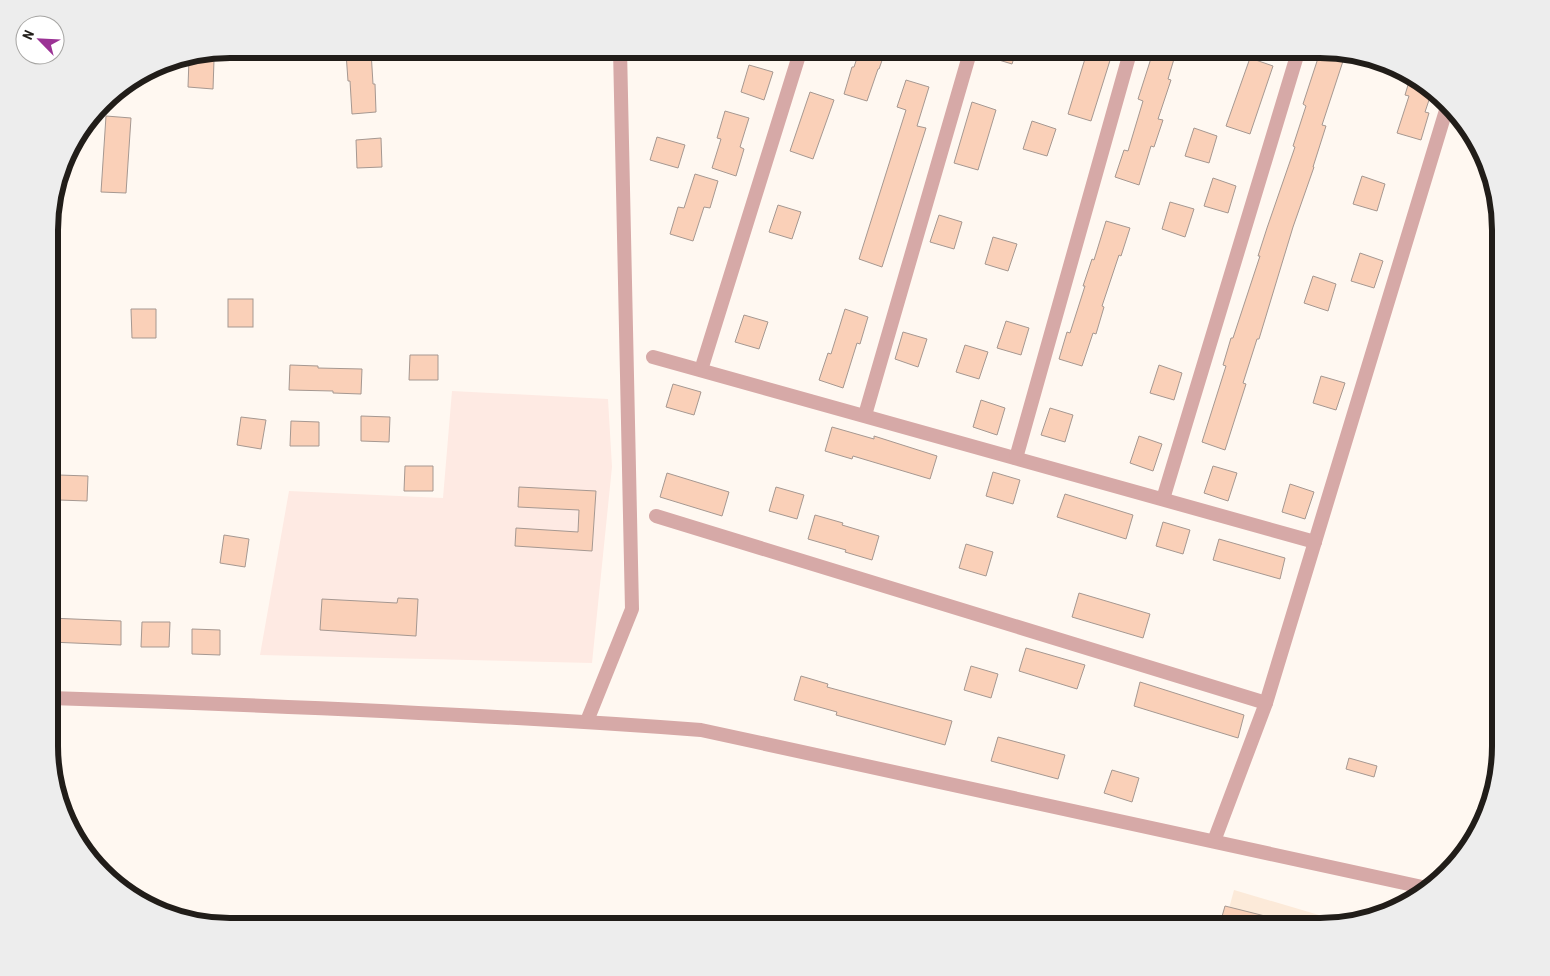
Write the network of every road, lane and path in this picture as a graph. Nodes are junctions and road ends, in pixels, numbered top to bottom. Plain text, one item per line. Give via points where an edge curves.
1 (620, 58) edge
2 (798, 58) edge
3 (968, 58) edge
4 (1128, 58) edge
5 (1296, 58) edge
6 (1446, 112) edge
7 (653, 357) dead end
8 (701, 370) junction
9 (865, 415) junction
10 (1016, 458) junction
11 (1164, 499) junction
12 (656, 516) dead end
13 (1315, 542) junction
14 (58, 698) edge
15 (1266, 704) junction
16 (587, 721) junction
17 (1214, 841) junction
18 (1420, 886) edge

1 - 16 street via 632,609
2 - 8 street
3 - 9 street
4 - 10 street
5 - 11 street
6 - 13 street
7 - 8 street
8 - 9 street
9 - 10 street
10 - 11 street
11 - 13 street
12 - 15 street
13 - 15 street
14 - 16 street
15 - 17 street
16 - 17 street via 702,730
17 - 18 street

